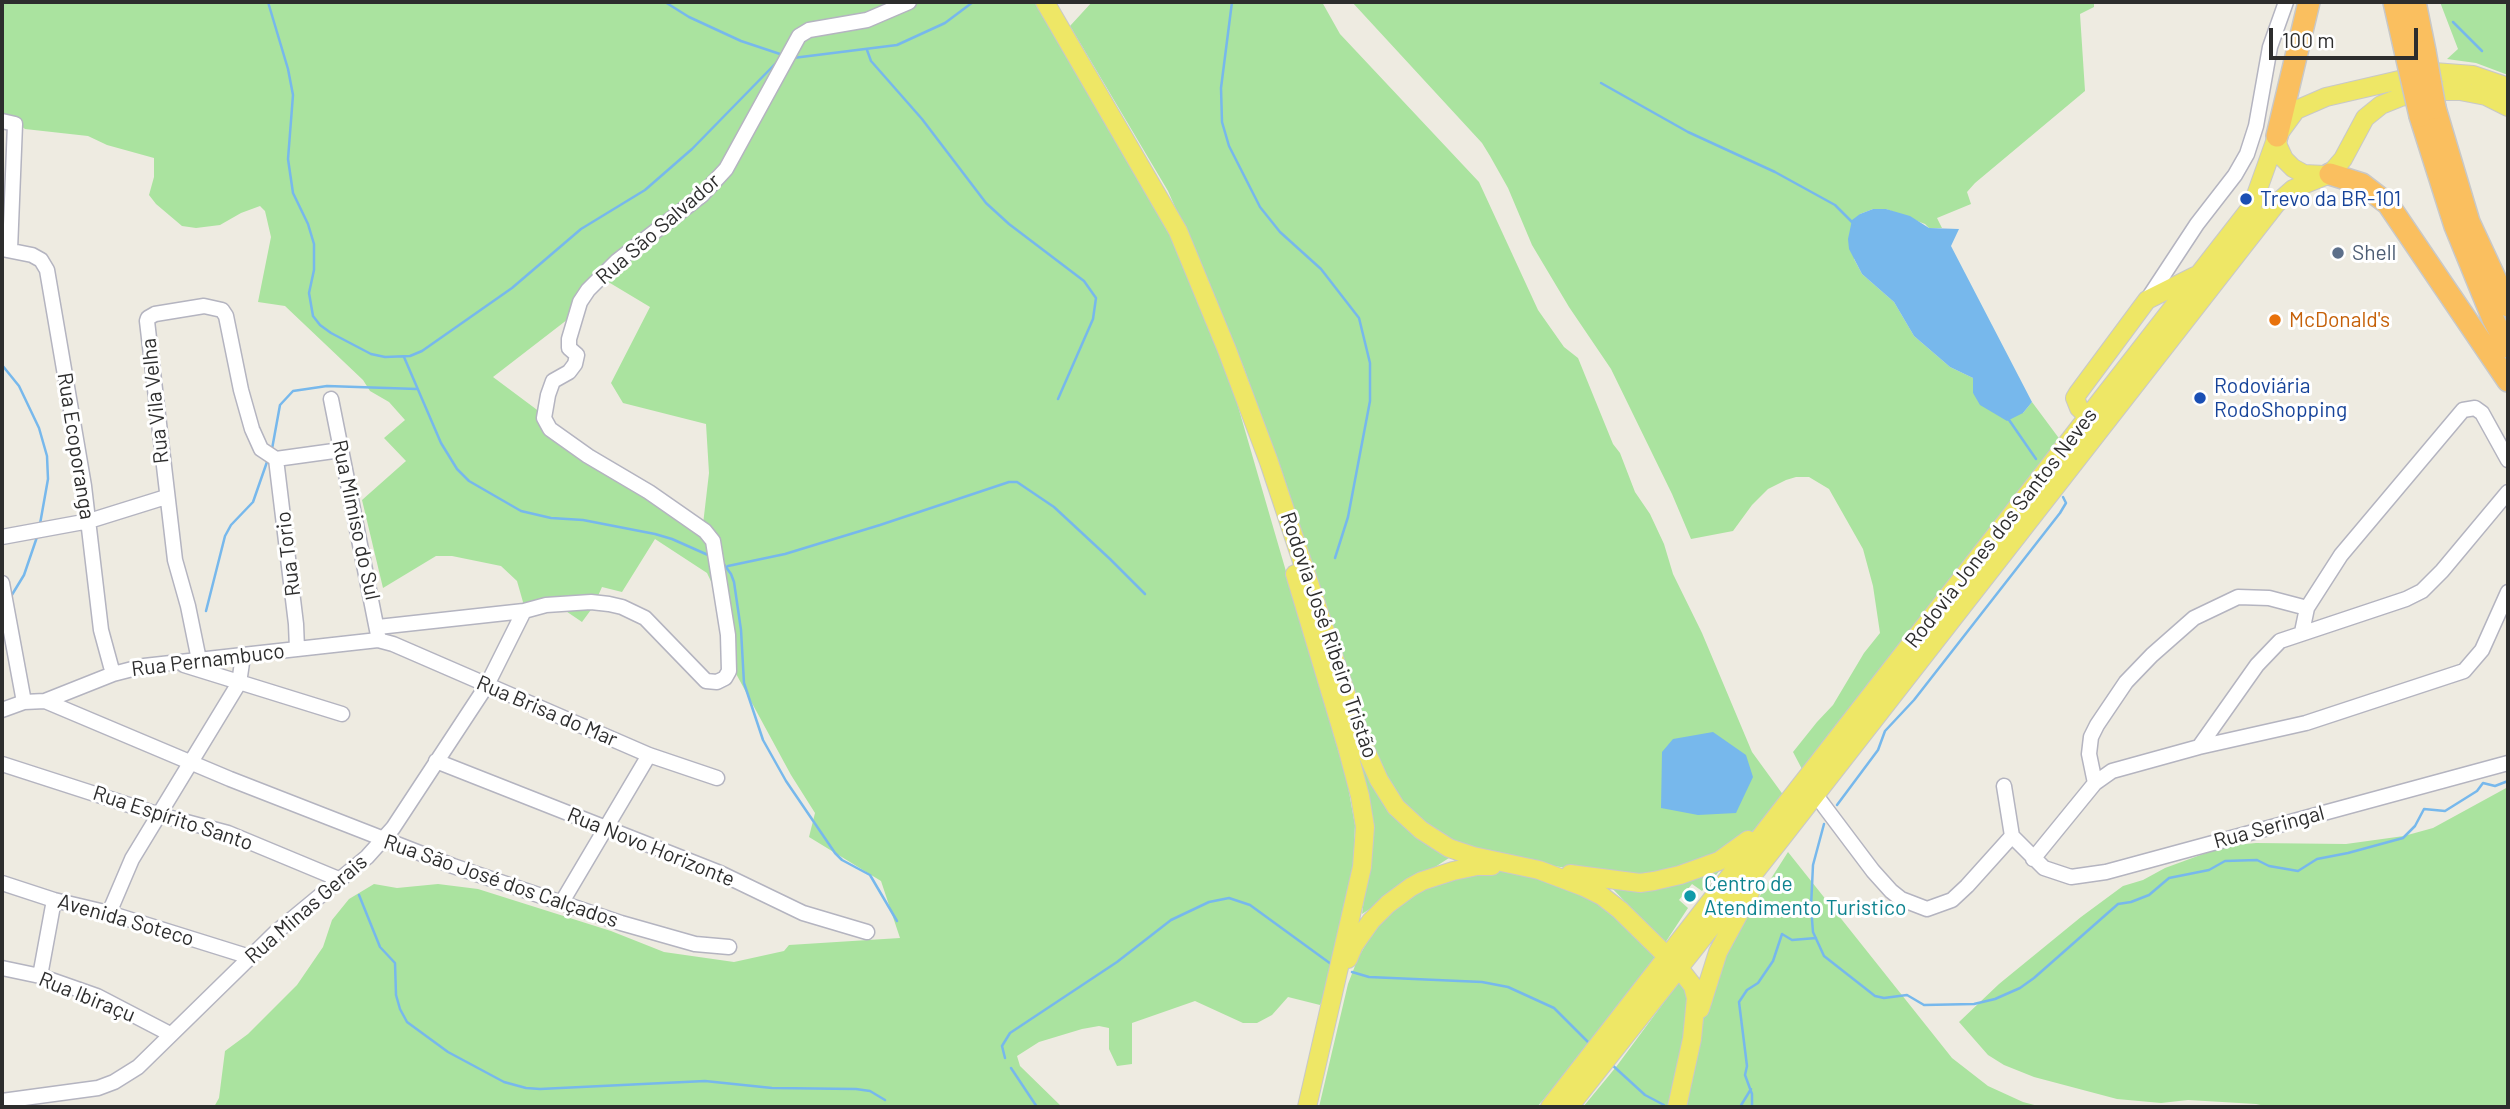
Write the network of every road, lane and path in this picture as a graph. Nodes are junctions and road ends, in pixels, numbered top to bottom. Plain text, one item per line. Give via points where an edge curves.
1 (909, 2) edge
2 (1045, 2) edge
3 (2286, 2) edge
4 (2309, 2) edge
5 (2395, 2) edge
6 (2415, 2) edge
7 (2415, 53) junction
8 (2508, 88) edge
9 (2508, 107) edge
10 (2427, 112) junction
11 (7, 122) edge
12 (2277, 136) junction
13 (2330, 174) junction
14 (6, 249) edge
15 (2198, 275) junction
16 (2147, 300) junction
17 (2508, 306) edge
18 (2508, 346) edge
19 (2508, 381) edge
20 (331, 399) dead end
21 (2094, 422) junction
22 (341, 450) junction
23 (276, 459) junction
24 (2508, 460) edge
25 (1276, 481) junction
26 (2508, 492) edge
27 (166, 498) junction
28 (89, 522) junction
29 (2, 537) edge
30 (2, 583) edge
31 (2508, 592) edge
32 (2307, 608) junction
33 (524, 611) junction
34 (2302, 632) junction
35 (378, 634) junction
36 (297, 649) junction
37 (243, 656) junction
38 (199, 660) junction
39 (179, 663) junction
40 (113, 674) junction
41 (706, 681) joint
42 (239, 683) junction
43 (487, 684) junction
44 (45, 701) junction
45 (24, 702) junction
46 (2, 710) edge
47 (342, 713) dead end
48 (2199, 747) junction
49 (649, 754) junction
50 (190, 761) junction
51 (436, 761) junction
52 (2508, 763) edge
53 (2, 764) edge
54 (717, 778) dead end
55 (2095, 783) junction
56 (2004, 786) dead end
57 (1815, 794) junction
58 (160, 815) junction
59 (1772, 822) junction
60 (604, 828) junction
61 (2012, 836) junction
62 (1782, 839) junction
63 (384, 841) junction
64 (2033, 859) junction
65 (1533, 869) junction
66 (341, 880) junction
67 (2, 883) edge
68 (54, 900) junction
69 (562, 902) junction
70 (109, 913) junction
71 (867, 932) dead end
72 (729, 947) dead end
73 (250, 957) junction
74 (1673, 963) junction
75 (2, 968) edge
76 (40, 976) junction
77 (1329, 1016) junction
78 (170, 1034) junction
79 (1692, 1039) junction
80 (2, 1101) edge
81 (1307, 1107) edge
82 (1550, 1107) edge
83 (1569, 1107) edge
84 (1677, 1107) edge

1 - 41 street, Rua São Salvador via 867,20 804,31 726,169 702,195 606,271 580,302 569,345 577,360 569,372 552,382 544,418 547,426 649,492 713,541 729,671 717,682
2 - 25 main road, Rodovia José Ribeiro Tristão via 1178,231
3 - 16 street via 2270,47 2248,155
4 - 12 highway
5 - 7 highway
6 - 7 highway
7 - 10 highway, bridge
8 - 12 main road, Rodovia Jones dos Santos Neves via 2473,75 2434,72 2326,97 2295,110
9 - 13 main road via 2460,91 2401,97 2365,118
10 - 17 highway via 2469,222
10 - 18 highway via 2455,226
11 - 14 street via 15,124
12 - 13 main road via 2284,159 2293,168 2304,174
12 - 15 main road, Rodovia Jones dos Santos Neves via 2252,206
13 - 19 highway via 2362,184 2388,204
13 - 21 main road, Rodovia Jones dos Santos Neves via 2293,188 2276,204
14 - 28 street, Rua Ecoporanga via 37,257 47,270
15 - 16 main road
15 - 21 main road, Rodovia Jones dos Santos Neves
16 - 21 main road via 2075,398
20 - 22 street, Rua Mimiso do Sul
21 - 57 main road, Rodovia Jones dos Santos Neves
21 - 59 main road, Rodovia Jones dos Santos Neves
22 - 23 street
22 - 35 street, Rua Mimiso do Sul
23 - 27 street, Rua Vila Velha via 261,449 252,429 225,312 204,306 151,315 146,321
23 - 36 street, Rua Torio
24 - 32 street via 2482,413 2475,408 2463,410 2341,555
25 - 65 main road, Rodovia José Ribeiro Tristão via 1362,742 1396,807 1420,831 1449,848
25 - 77 main road, Rodovia José Ribeiro Tristão via 1297,583 1347,747 1365,827 1362,867
26 - 34 street via 2422,591
27 - 28 street
27 - 38 street, Rua Vila Velha via 175,560
28 - 29 street
28 - 40 street, Rua Ecoporanga via 101,630
30 - 45 street
31 - 48 street via 2482,650 2464,671 2317,719
32 - 34 street
32 - 55 street via 2269,598 2238,597 2194,618 2126,682 2098,725 2089,747
33 - 35 street, Rua Pernambuco
33 - 41 street, Rua Pernambuco via 591,602 622,607 660,631
33 - 43 street, Rua Minas Gerais
34 - 48 street via 2269,651
35 - 36 street, Rua Pernambuco
35 - 43 street, Rua Brisa do Mar
36 - 37 street, Rua Pernambuco
37 - 38 street, Rua Pernambuco
37 - 42 street
38 - 39 street, Rua Pernambuco
39 - 40 street, Rua Pernambuco
39 - 42 street
40 - 44 street, Rua Pernambuco
42 - 47 street
42 - 50 street
43 - 49 street, Rua Brisa do Mar
43 - 51 street, Rua Minas Gerais
44 - 45 street, Rua Pernambuco
44 - 50 street, Rua São José dos Calçados
45 - 46 street, Rua Pernambuco
48 - 55 street via 2112,771
49 - 54 street, Rua Brisa do Mar
49 - 60 street
50 - 58 street
50 - 63 street, Rua São José dos Calçados
51 - 60 street, Rua Novo Horizonte
51 - 63 street, Rua Minas Gerais
52 - 64 street, Rua Seringal via 2106,872 2071,877 2052,872
53 - 58 street, Rua Espírito Santo
55 - 64 street
56 - 61 street
57 - 61 street via 1873,871 1891,891 1916,907 1927,909 1952,900
57 - 62 main road, Rodovia Jones dos Santos Neves
58 - 66 street, Rua Espírito Santo via 228,834
58 - 70 street via 124,873
59 - 65 main road via 1731,855 1654,881
59 - 74 main road, Rodovia Jones dos Santos Neves
60 - 69 street
60 - 71 street, Rua Novo Horizonte via 720,873 803,913
61 - 64 street, Rua Seringal
62 - 74 main road, Rodovia Jones dos Santos Neves
62 - 79 main road via 1718,952
63 - 66 street, Rua Minas Gerais
63 - 69 street, Rua São José dos Calçados
65 - 74 main road, Rodovia José Ribeiro Tristão via 1602,896
65 - 77 main road via 1477,866 1453,870 1401,894 1371,921 1354,945
66 - 73 street, Rua Minas Gerais
67 - 68 street, Avenida Soteco
68 - 70 street, Avenida Soteco
68 - 76 street
69 - 72 street, Rua São José dos Calçados via 695,944
70 - 73 street, Avenida Soteco
73 - 78 street, Rua Minas Gerais
74 - 79 main road, Rodovia José Ribeiro Tristão via 1693,986 1696,998
74 - 82 main road, Rodovia Jones dos Santos Neves
74 - 83 main road, Rodovia Jones dos Santos Neves
75 - 76 street, Rua Ibiraçu
76 - 78 street, Rua Ibiraçu via 97,996
77 - 81 main road, Rodovia José Ribeiro Tristão
78 - 80 street, Rua Minas Gerais via 138,1067 107,1086
79 - 84 main road, Rodovia José Ribeiro Tristão

